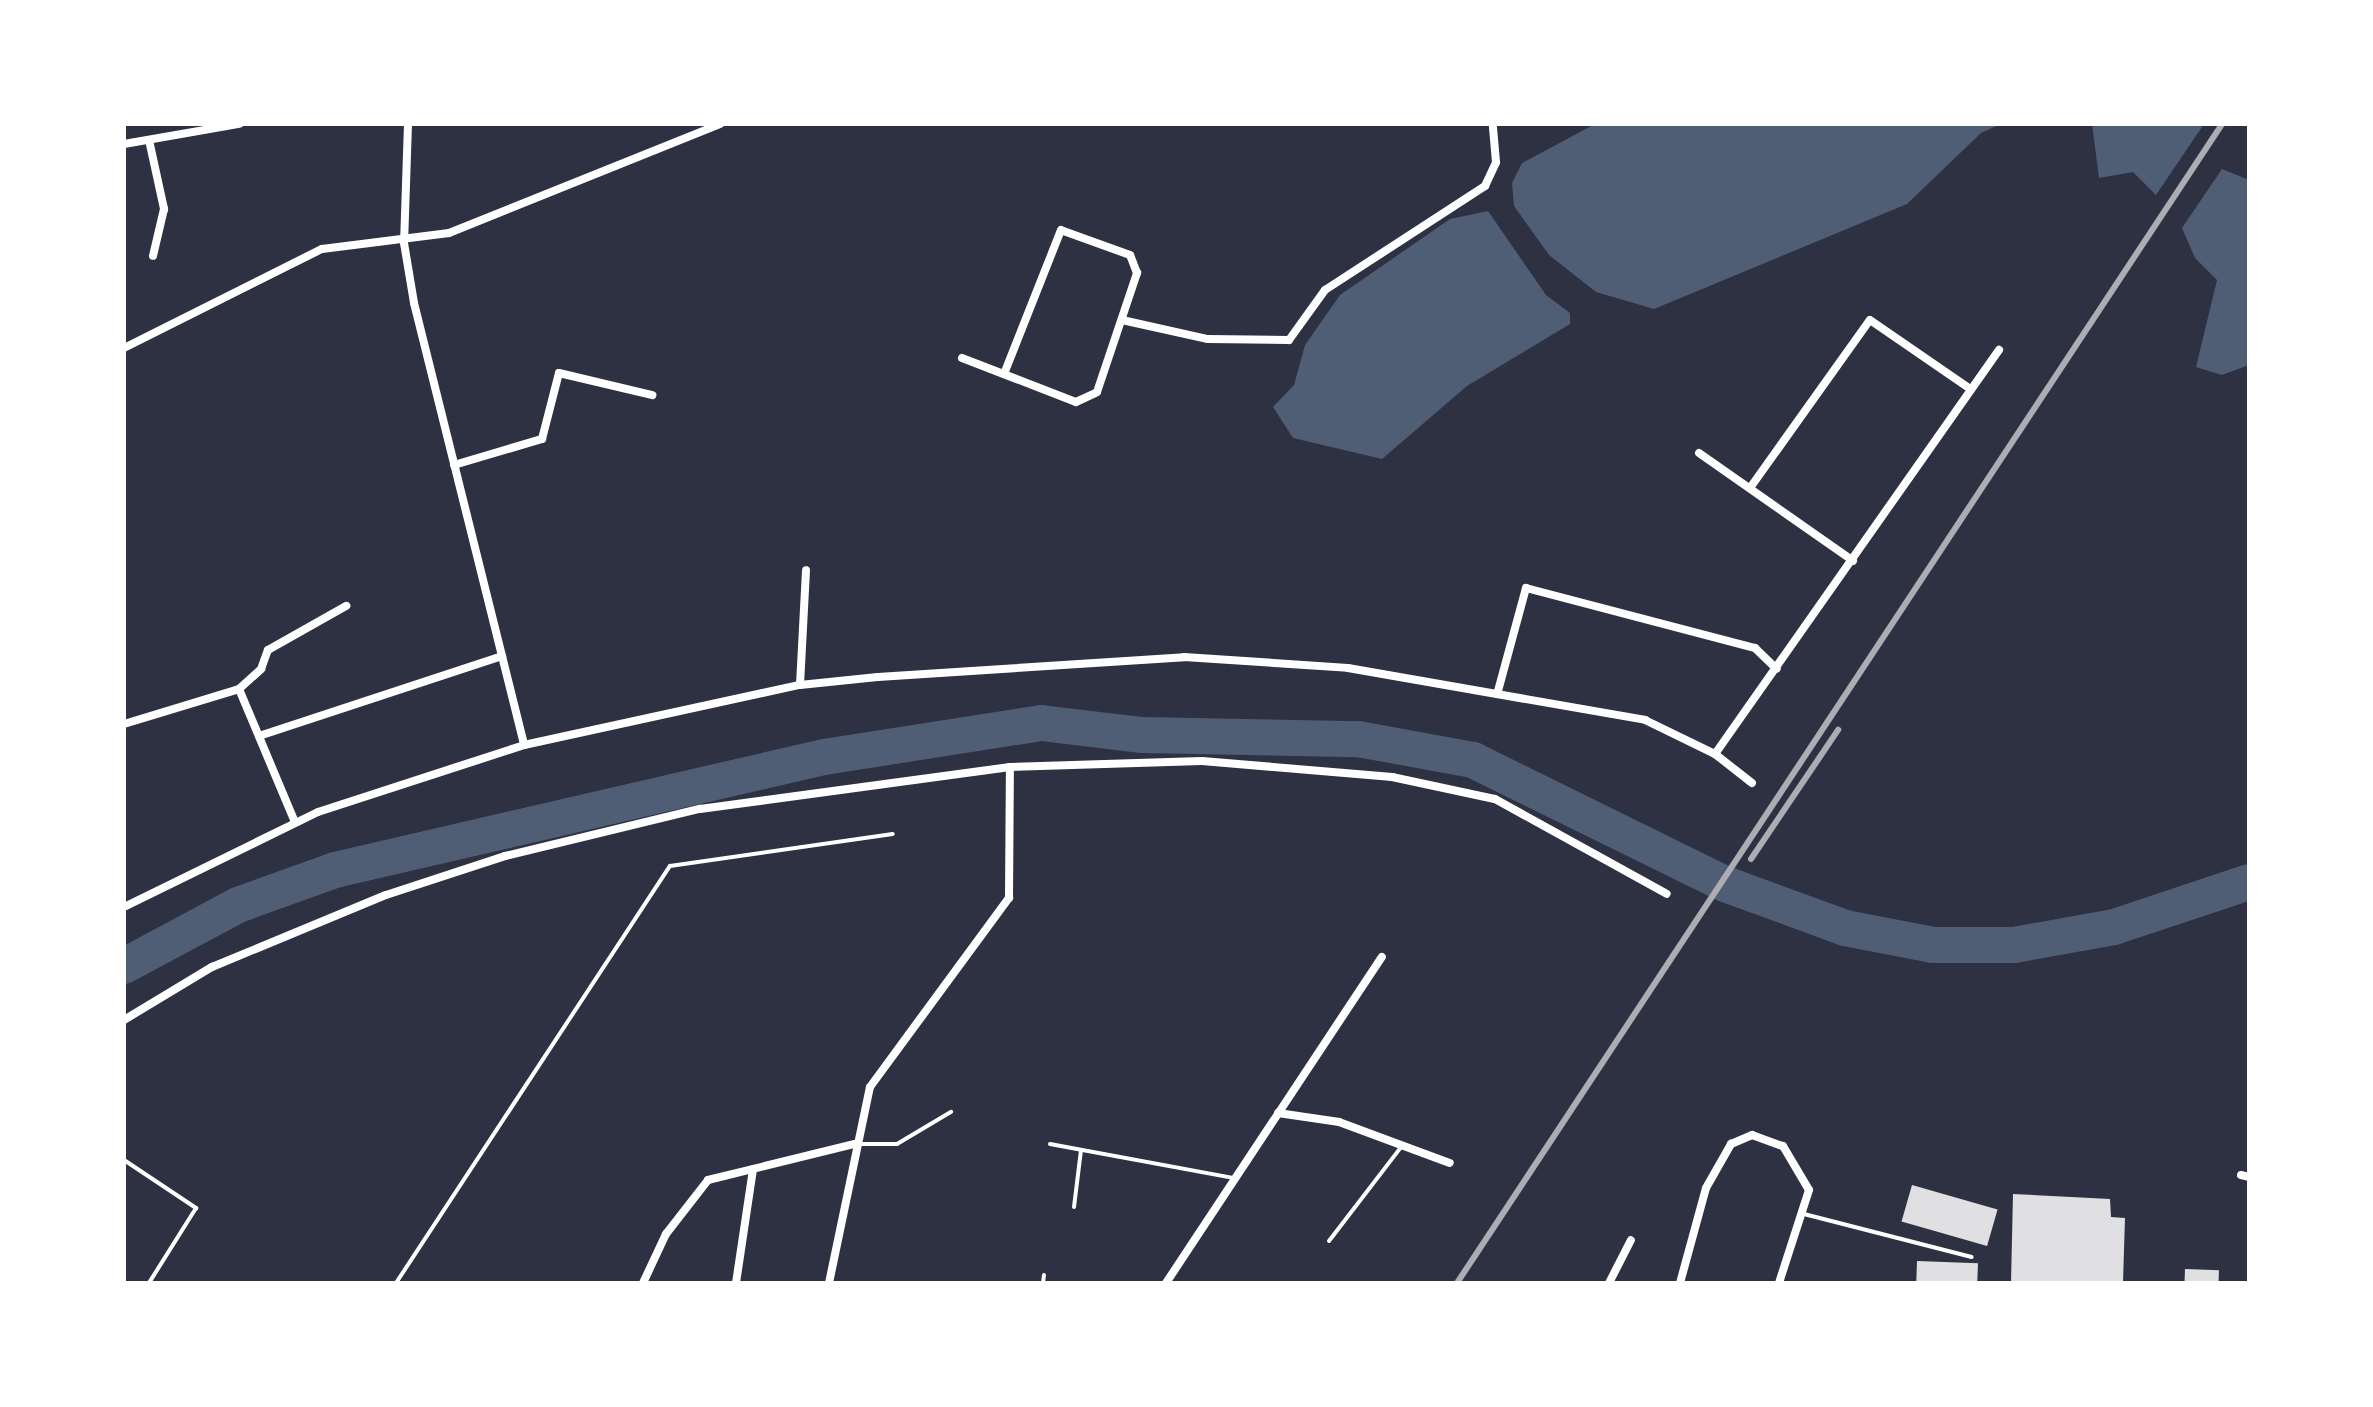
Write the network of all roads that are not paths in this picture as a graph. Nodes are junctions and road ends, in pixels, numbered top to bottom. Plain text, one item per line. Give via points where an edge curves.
1 (239, 124) edge
2 (408, 124) edge
3 (720, 124) edge
4 (1493, 124) edge
5 (149, 140) junction
6 (124, 144) edge
7 (404, 243) junction
8 (153, 256) dead end
9 (1122, 320) junction
10 (124, 348) edge
11 (1999, 350) dead end
12 (962, 358) dead end
13 (1004, 374) junction
14 (1969, 388) junction
15 (652, 395) dead end
16 (1699, 453) dead end
17 (454, 465) junction
18 (1750, 488) junction
19 (1853, 561) junction
20 (806, 570) dead end
21 (346, 606) dead end
22 (502, 656) junction
23 (1777, 669) junction
24 (800, 685) junction
25 (239, 689) junction
26 (1498, 691) junction
27 (124, 724) edge
28 (259, 736) junction
29 (524, 745) junction
30 (1715, 754) junction
31 (1010, 767) junction
32 (1752, 783) dead end
33 (295, 822) junction
34 (893, 834) dead end
35 (1667, 894) dead end
36 (124, 907) edge
37 (1382, 957) dead end
38 (124, 1020) edge
39 (951, 1112) dead end
40 (1278, 1113) junction
41 (855, 1144) junction
42 (1050, 1144) dead end
43 (1402, 1145) junction
44 (1081, 1150) junction
45 (124, 1160) edge
46 (1450, 1163) dead end
47 (753, 1169) junction
48 (1235, 1178) junction
49 (1074, 1207) dead end
50 (1801, 1213) junction
51 (1631, 1240) dead end
52 (1329, 1241) dead end
53 (1972, 1257) dead end
54 (1044, 1275) dead end
55 (149, 1283) edge
56 (358, 1283) edge
57 (372, 1283) edge
58 (396, 1283) edge
59 (643, 1283) edge
60 (736, 1283) edge
61 (829, 1283) edge
62 (1043, 1283) edge
63 (1166, 1283) edge
64 (1609, 1283) edge
65 (1680, 1283) edge
66 (1779, 1283) edge

1 - 5 street
2 - 7 street
3 - 7 street via 579,177 535,203
4 - 9 street via 1496,162 1485,186 1325,290 1289,340 1208,339
5 - 6 street
5 - 8 street via 164,209
7 - 10 street via 322,249
7 - 17 street
9 - 13 street via 1097,392 1076,402
9 - 13 street via 1137,273 1130,255 1061,230
11 - 14 street
12 - 13 street
14 - 18 street via 1870,320
14 - 19 street
15 - 17 street via 559,373 542,439
16 - 18 street
17 - 22 street
18 - 19 street
19 - 23 street
20 - 24 street
21 - 25 street via 268,650 261,669
22 - 28 street
22 - 29 street
23 - 26 street via 1755,648 1526,588
23 - 30 street
24 - 26 street via 1184,657 1348,668
24 - 29 street
25 - 27 street
25 - 28 street
26 - 30 street via 1645,720
28 - 33 street
29 - 33 street
30 - 32 street
31 - 35 street via 1202,761 1392,777 1495,799
31 - 38 street via 700,809 505,856 386,895 225,961
31 - 41 street via 1009,898 870,1087
33 - 36 street
34 - 58 lane via 670,866
37 - 40 street
39 - 41 lane via 897,1144
40 - 43 street via 1339,1122
40 - 48 street
41 - 47 street
41 - 61 street
42 - 44 lane
43 - 46 street
43 - 52 lane
44 - 48 lane
44 - 49 lane
45 - 55 lane via 196,1208
47 - 59 street via 708,1180 666,1234
47 - 60 street
48 - 63 street
50 - 53 lane
50 - 65 street via 1809,1190 1783,1146 1752,1135 1731,1144 1706,1188
50 - 66 street
51 - 64 street
54 - 62 lane
56 - 57 lane

